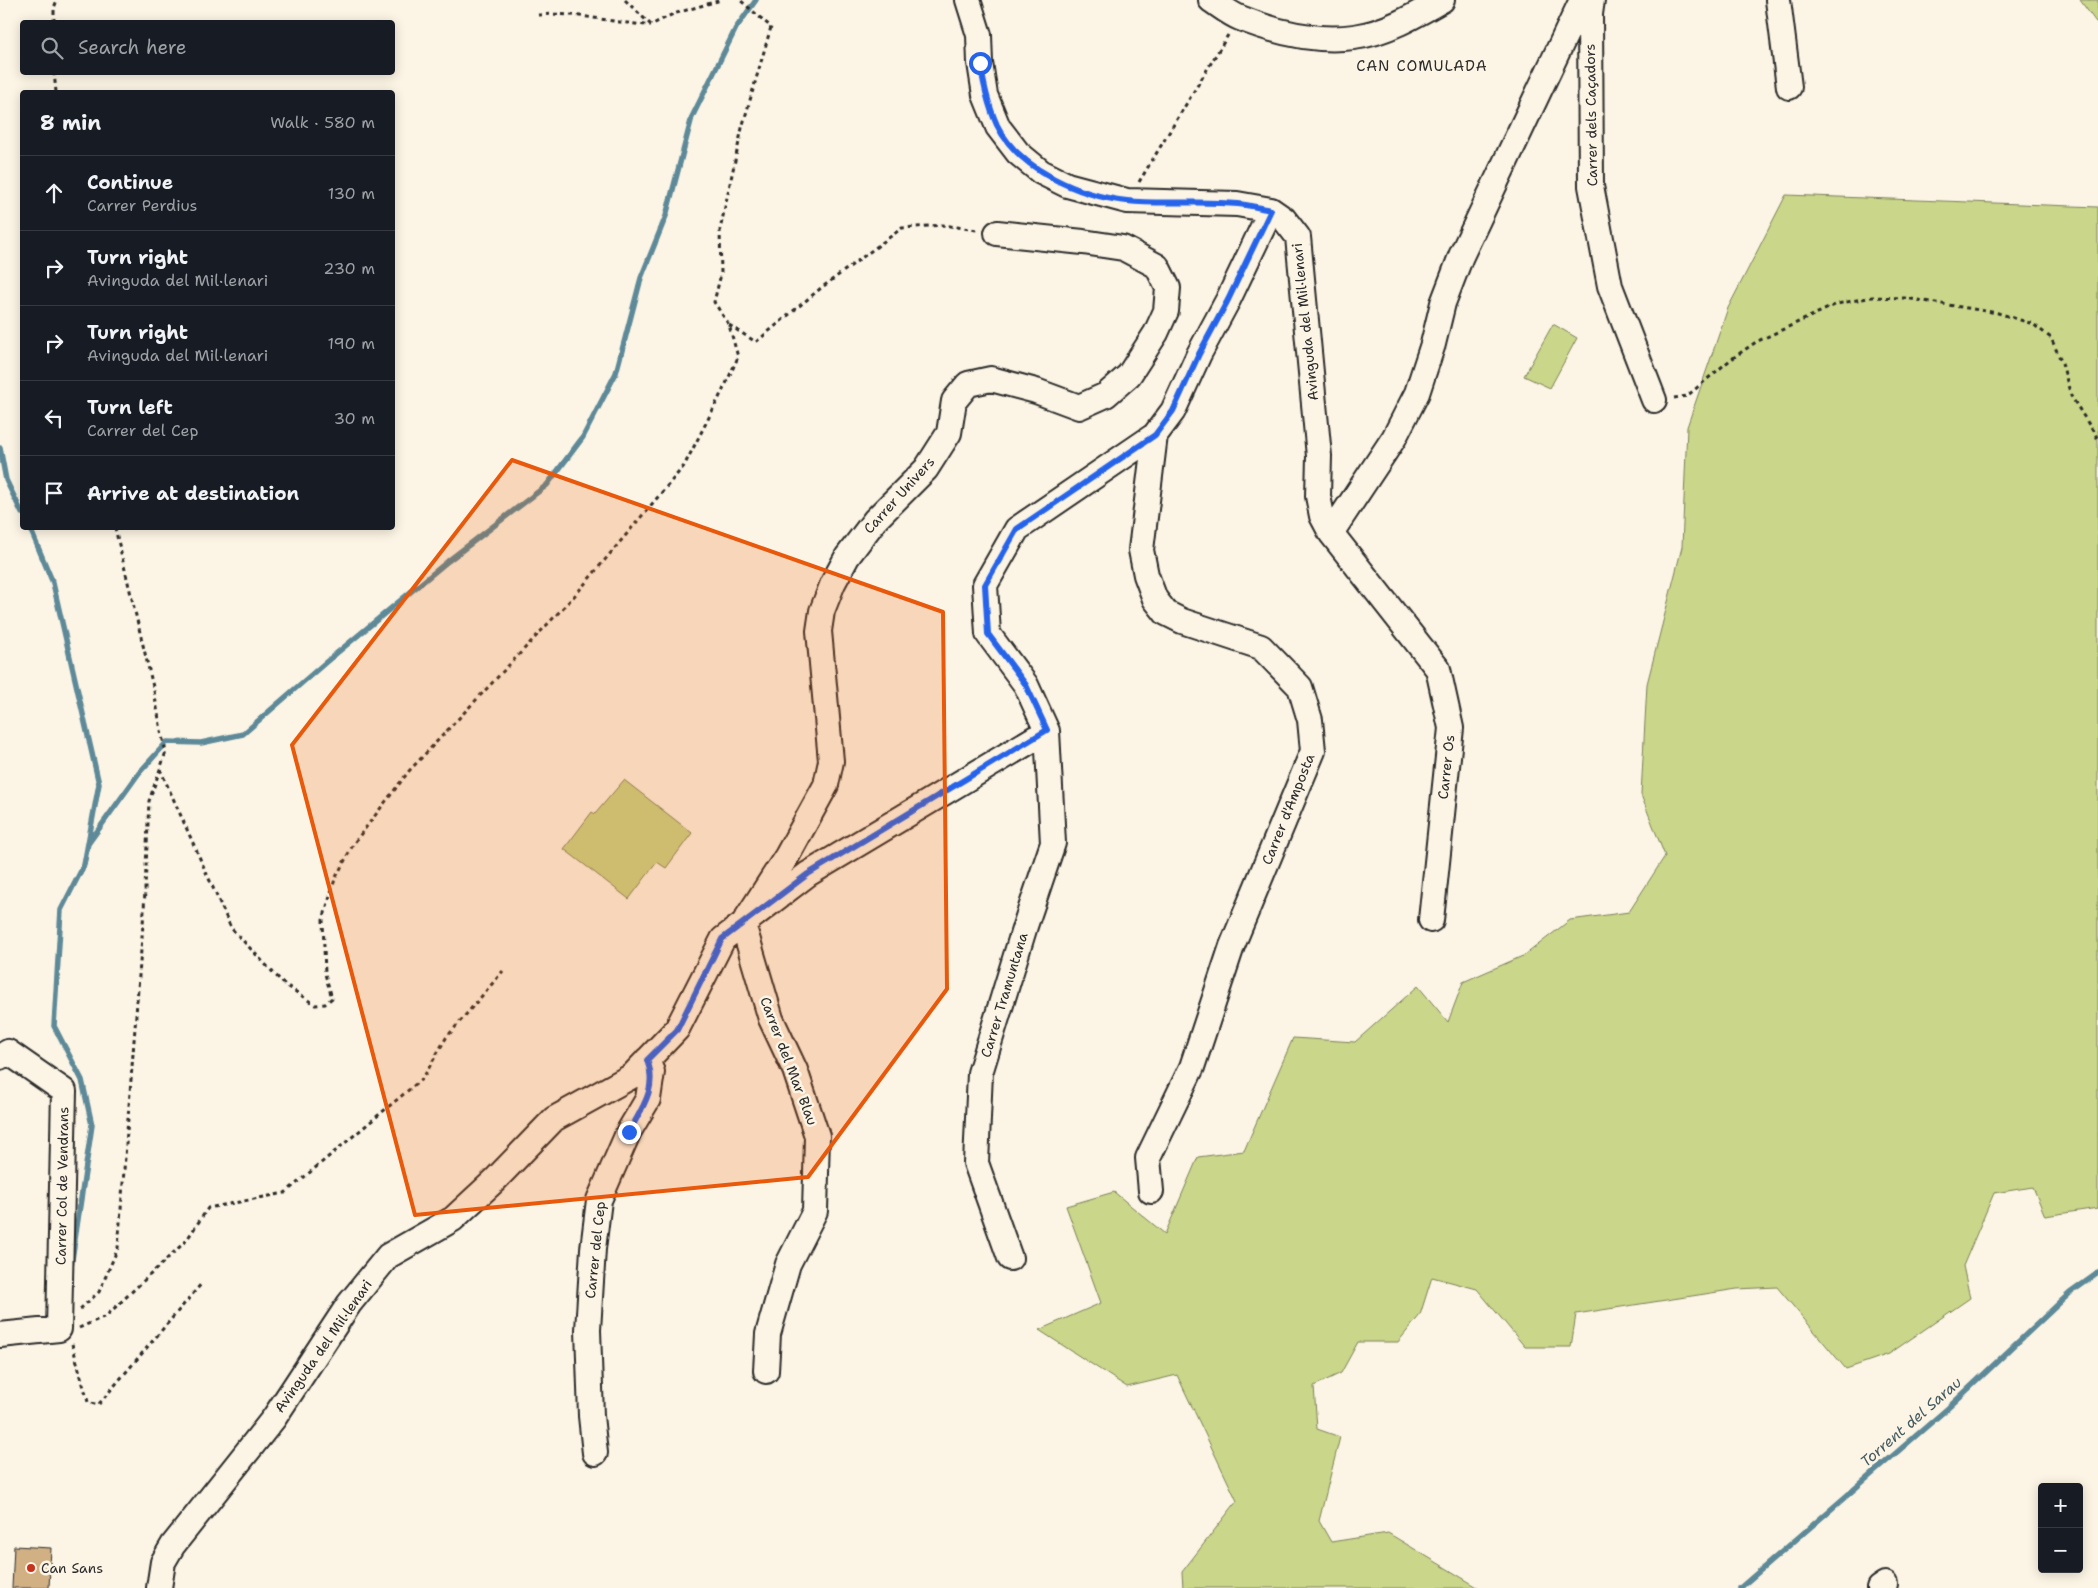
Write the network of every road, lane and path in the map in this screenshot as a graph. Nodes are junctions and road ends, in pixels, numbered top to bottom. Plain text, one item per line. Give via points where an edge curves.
1 (57, 0) edge
2 (625, 0) edge
3 (721, 0) edge
4 (740, 0) edge
5 (968, 0) edge
6 (1211, 0) edge
7 (1442, 0) edge
8 (1582, 0) edge
9 (1592, 0) edge
10 (1778, 0) edge
11 (538, 15) dead end
12 (1239, 18) junction
13 (54, 20) edge
14 (651, 25) junction
15 (54, 75) edge
16 (1789, 87) dead end
17 (56, 90) edge
18 (1127, 201) junction
19 (1271, 210) junction
20 (997, 233) joint
21 (728, 325) junction
22 (1654, 400) joint
23 (1155, 435) junction
24 (2098, 439) edge
25 (115, 530) edge
26 (1331, 533) junction
27 (1047, 730) junction
28 (160, 769) junction
29 (1431, 920) dead end
30 (743, 924) junction
31 (504, 971) dead end
32 (0, 1057) edge
33 (647, 1060) junction
34 (1151, 1192) dead end
35 (1010, 1258) dead end
36 (202, 1283) dead end
37 (64, 1331) junction
38 (0, 1335) edge
39 (766, 1371) dead end
40 (595, 1452) dead end
41 (158, 1588) edge

1 - 13 path
2 - 14 path
3 - 14 path via 672,14
4 - 21 path via 771,27 742,128 720,230 721,274 714,302
5 - 18 street via 979,35 985,95 998,127 1018,153 1041,172 1068,185
6 - 12 street
7 - 12 street via 1390,26 1354,37 1315,37 1280,31
8 - 26 street via 1461,256 1443,303 1417,393 1394,438
9 - 22 street, Carrer dels Caçadors via 1591,186 1610,286
10 - 16 street
11 - 14 path
12 - 18 path
15 - 17 path
18 - 19 street via 1237,204
19 - 23 street via 1173,411
19 - 26 street, Avinguda del Mil·lenari via 1284,219 1298,237 1318,456 1318,496 1322,516
20 - 21 path via 943,225 902,228 821,288 756,342
20 - 30 street, Carrer Univers via 1123,248 1157,266 1168,288 1166,311 1130,375 1106,395 1079,407 991,379 968,384 954,401 949,432 926,469 876,520 847,557 832,583 819,631 831,761 826,785 787,856
21 - 28 path via 738,357 684,466 576,593 409,771 354,844 335,879 323,920 325,974 332,998 325,1004 315,1005 283,983 231,928
22 - 24 path via 1687,396 1756,342 1837,304 1872,298 1905,298 1998,313 2033,324 2050,338 2062,363 2071,396
23 - 27 street via 1017,529 985,585 988,634 1026,685
23 - 34 street, Carrer d'Amposta via 1142,550 1155,599 1166,613 1261,646 1300,687 1310,720 1313,751 1232,946 1192,1067 1148,1158
25 - 28 path via 166,752
26 - 29 street, Carrer Os via 1438,669 1451,728
27 - 30 street, Avinguda del Mil·lenari via 808,874
27 - 35 street, Carrer Tramuntana via 1053,843 980,1073 976,1164
28 - 37 path via 149,801 118,1248 99,1292
30 - 33 street, Avinguda del Mil·lenari via 722,939 677,1030
30 - 39 street, Carrer del Mar Blau via 771,1019 795,1070 817,1136 814,1211 788,1264 768,1334
31 - 37 path via 446,1038 423,1078 285,1193 208,1208 186,1241 106,1316
32 - 37 street, Carrer Col de Vendrans via 8,1052 64,1091
33 - 40 street, Carrer del Cep via 652,1072 648,1099 598,1200 588,1330
33 - 41 street, Avinguda del Mil·lenari via 632,1076 554,1119 453,1219 388,1256 349,1304 274,1418 173,1545 163,1562
36 - 37 path via 98,1405 88,1402
37 - 38 street

